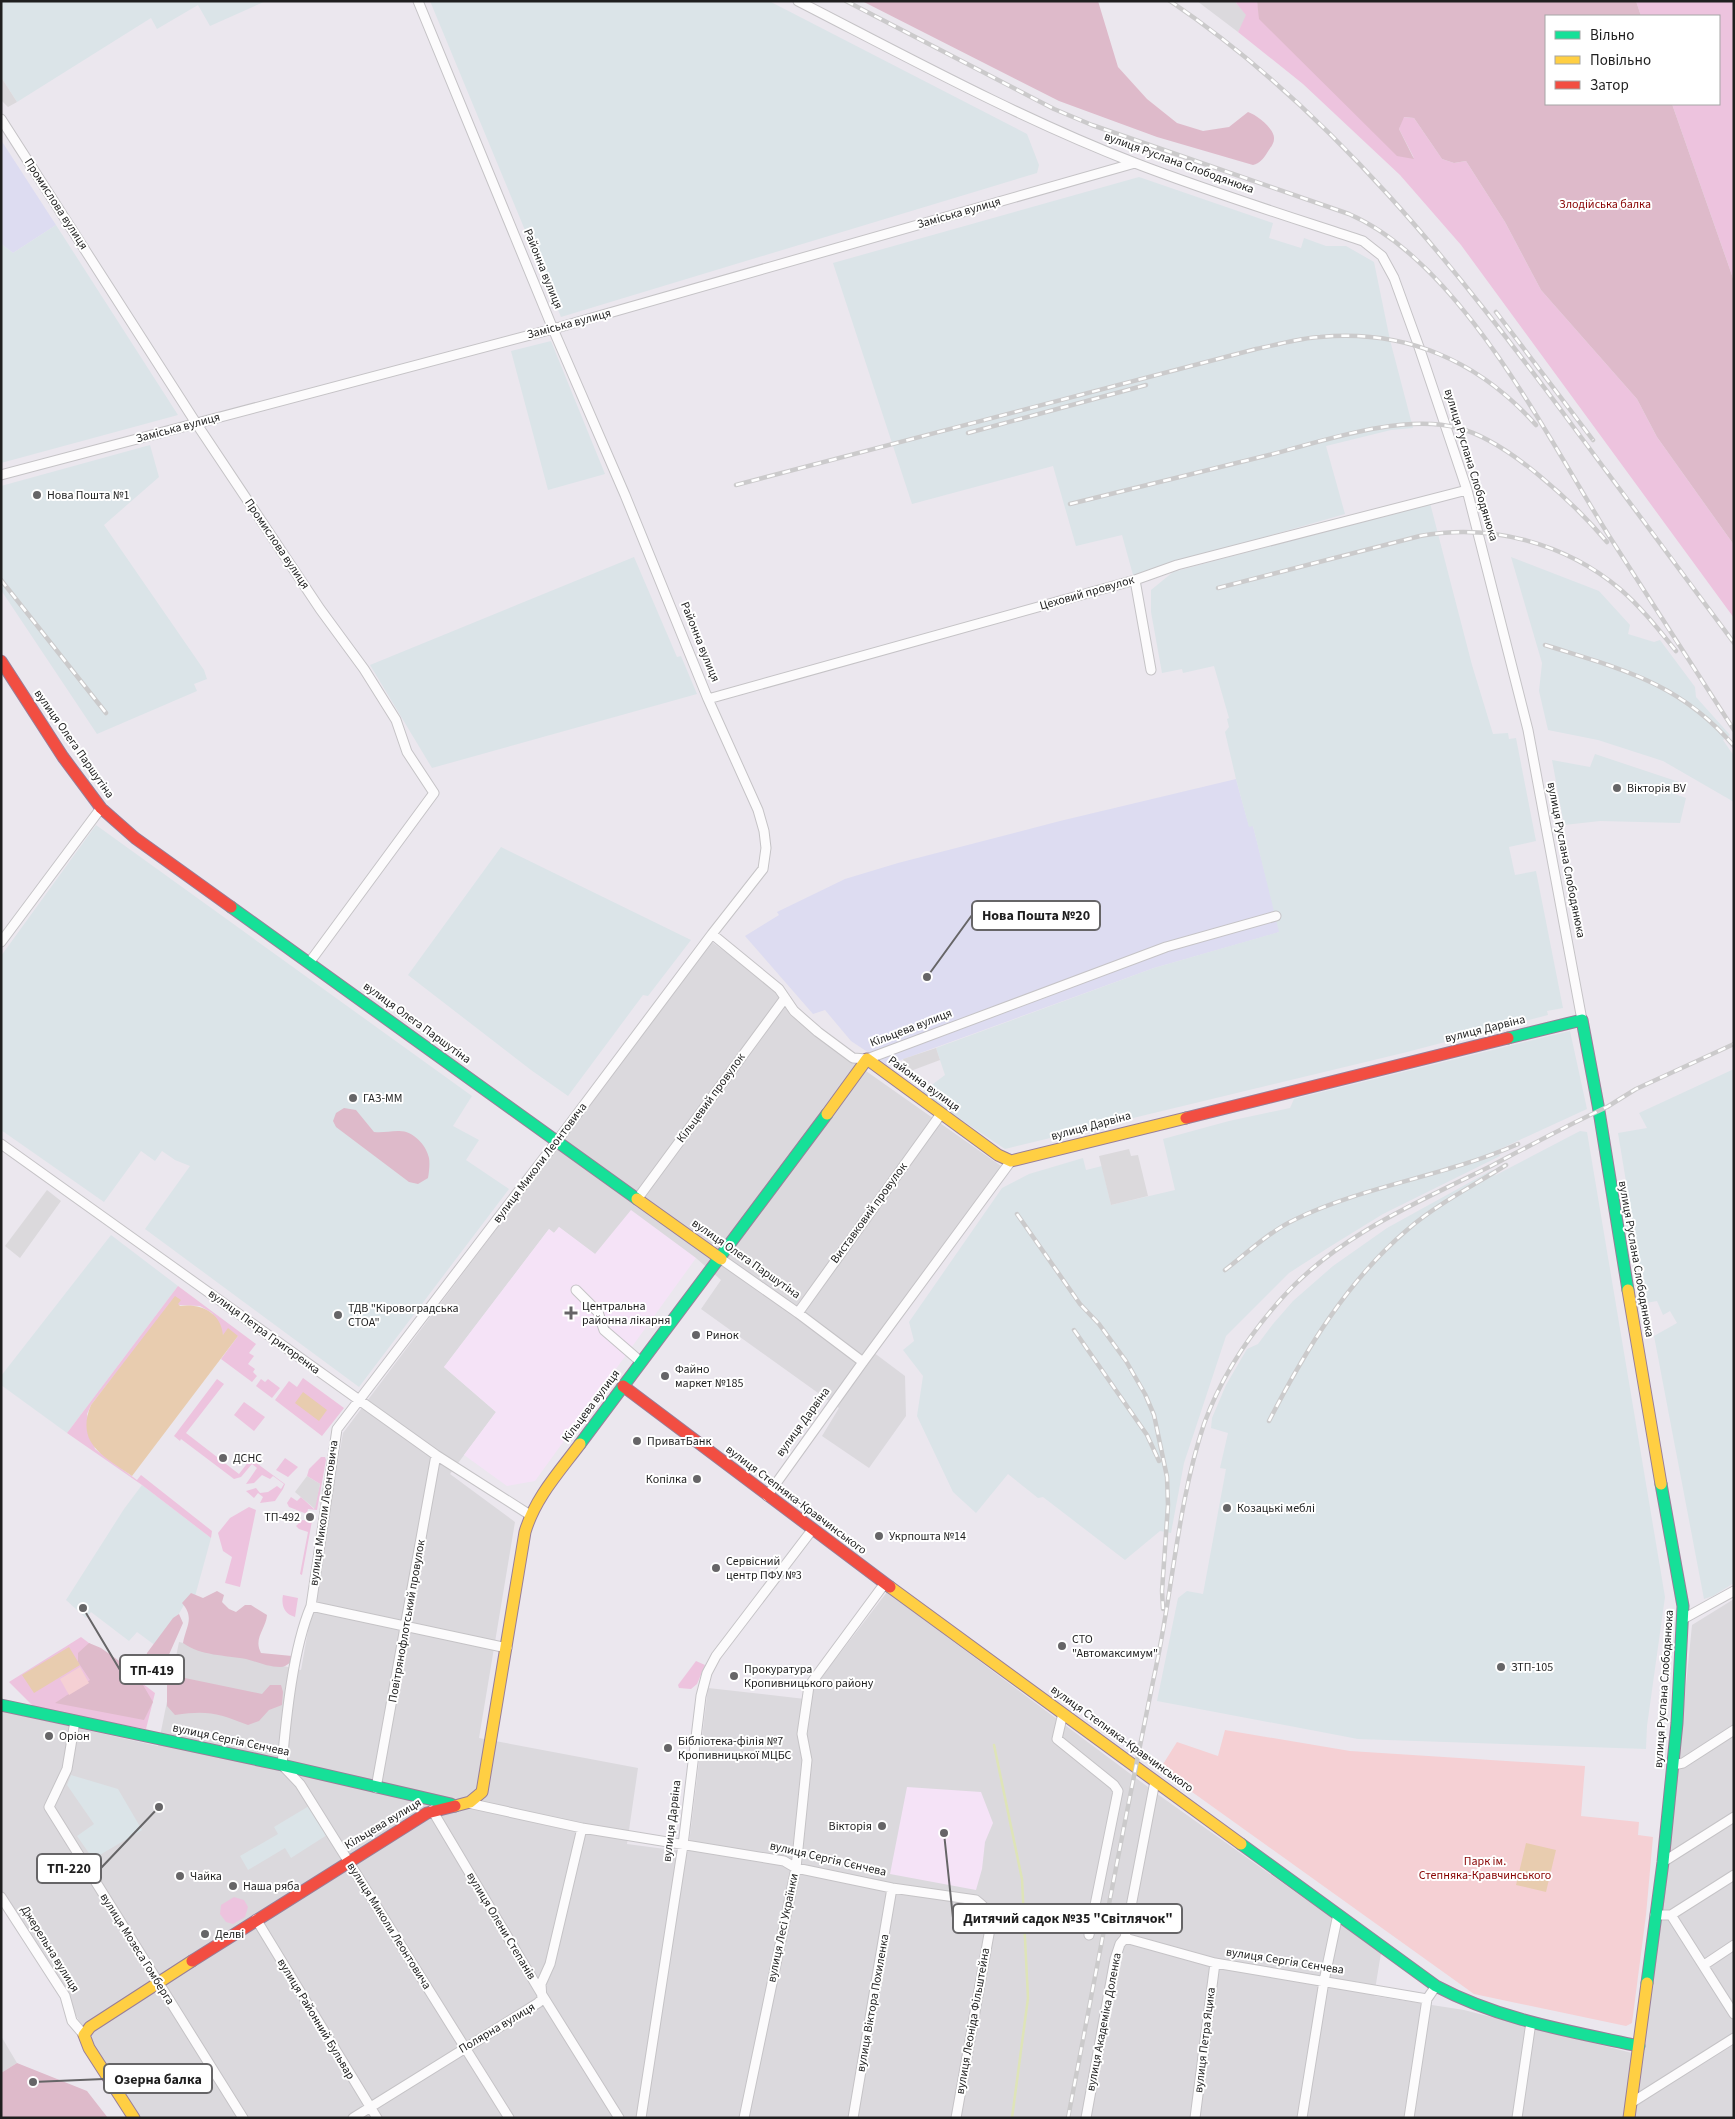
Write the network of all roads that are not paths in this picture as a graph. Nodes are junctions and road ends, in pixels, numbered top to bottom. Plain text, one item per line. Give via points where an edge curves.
1 (418, 1) edge
2 (798, 1) edge
3 (1, 119) edge
4 (1135, 163) junction
5 (552, 329) junction
6 (196, 423) junction
7 (1, 476) edge
8 (1466, 490) junction
9 (1135, 580) junction
10 (1, 661) edge
11 (1152, 670) dead end
12 (708, 700) junction
13 (101, 808) junction
14 (1276, 916) dead end
15 (712, 934) junction
16 (1, 942) edge
17 (309, 963) junction
18 (785, 998) junction
19 (1582, 1020) junction
20 (867, 1059) junction
21 (942, 1114) junction
22 (557, 1141) junction
23 (1, 1144) edge
24 (1011, 1161) junction
25 (638, 1198) junction
26 (721, 1259) junction
27 (576, 1290) dead end
28 (798, 1313) junction
29 (641, 1362) junction
30 (863, 1362) junction
31 (623, 1386) junction
32 (359, 1400) junction
33 (436, 1455) junction
34 (767, 1496) junction
35 (530, 1515) junction
36 (812, 1530) junction
37 (885, 1583) junction
38 (1734, 1591) edge
39 (311, 1606) junction
40 (1683, 1619) junction
41 (407, 1626) junction
42 (508, 1648) junction
43 (1, 1705) edge
44 (1063, 1713) junction
45 (75, 1721) junction
46 (1734, 1730) edge
47 (282, 1765) junction
48 (1673, 1765) junction
49 (1155, 1781) junction
50 (376, 1788) junction
51 (468, 1803) junction
52 (454, 1805) junction
53 (432, 1810) junction
54 (1734, 1817) edge
55 (582, 1828) junction
56 (683, 1845) junction
57 (348, 1861) junction
58 (1663, 1862) junction
59 (796, 1868) junction
60 (1734, 1875) edge
61 (892, 1888) junction
62 (1, 1897) edge
63 (976, 1900) joint
64 (1338, 1914) junction
65 (1655, 1915) junction
66 (1671, 1915) junction
67 (256, 1919) junction
68 (1090, 1935) dead end
69 (1125, 1938) junction
70 (1734, 1946) edge
71 (1215, 1963) junction
72 (1704, 1965) junction
73 (1324, 1981) junction
74 (158, 1982) junction
75 (1436, 1986) junction
76 (541, 1993) junction
77 (1428, 1999) junction
78 (1734, 2014) edge
79 (1530, 2022) junction
80 (84, 2035) junction
81 (1734, 2038) edge
82 (1639, 2046) junction
83 (465, 2048) junction
84 (1631, 2103) junction
85 (370, 2107) junction
86 (134, 2118) edge
87 (243, 2118) edge
88 (353, 2118) edge
89 (377, 2118) edge
90 (509, 2118) edge
91 (619, 2118) edge
92 (641, 2118) edge
93 (744, 2118) edge
94 (853, 2118) edge
95 (956, 2118) edge
96 (1086, 2118) edge
97 (1195, 2118) edge
98 (1302, 2118) edge
99 (1409, 2118) edge
100 (1517, 2118) edge
101 (1629, 2118) edge

1 - 5 street, Районна вулиця
2 - 4 street, вулиця Руслана Слободянюка via 985,97
3 - 6 street, Промислова вулиця
4 - 5 street, Заміська вулиця
4 - 8 street, вулиця Руслана Слободянюка via 1363,241 1382,256 1394,278 1419,347
5 - 6 street, Заміська вулиця
5 - 12 street, Районна вулиця via 625,495
6 - 7 street, Заміська вулиця
6 - 17 street, Промислова вулиця via 364,669 396,720 407,752 434,793
8 - 9 street, Цеховий провулок via 1177,565
8 - 19 street, вулиця Руслана Слободянюка via 1528,730
9 - 11 street
9 - 12 street, Цеховий провулок
10 - 13 street, вулиця Олега Паршутіна via 63,757
12 - 15 street, Районна вулиця via 758,810 766,848 763,869
13 - 16 street
13 - 17 street, вулиця Олега Паршутіна via 135,838
14 - 20 street, Кільцева вулиця via 1166,947
15 - 18 street, Районна вулиця via 779,989
15 - 22 street, вулиця Миколи Леонтовича
17 - 22 street, вулиця Олега Паршутіна
18 - 20 street, Районна вулиця via 794,1011 818,1032 853,1058
18 - 25 street, Кільцевий провулок
19 - 24 street, вулиця Дарвіна
19 - 40 street, вулиця Руслана Слободянюка
20 - 21 street, Районна вулиця
20 - 26 street, Кільцева вулиця
21 - 24 street, Районна вулиця
21 - 28 street, Виставковий провулок
22 - 25 street, вулиця Олега Паршутіна
22 - 32 street, вулиця Миколи Леонтовича
23 - 32 street, вулиця Петра Григоренка
24 - 30 street, вулиця Дарвіна
25 - 26 street, вулиця Олега Паршутіна
26 - 28 street, вулиця Олега Паршутіна
26 - 29 street, Кільцева вулиця
27 - 29 street via 598,1312 604,1330
28 - 30 street, вулиця Олега Паршутіна
29 - 31 street, Кільцева вулиця
30 - 34 street, вулиця Дарвіна
31 - 34 street, вулиця Степняка-Кравчинського
31 - 35 street, Кільцева вулиця
32 - 33 street, вулиця Петра Григоренка
32 - 39 street, вулиця Миколи Леонтовича via 337,1429
33 - 35 street, вулиця Петра Григоренка
33 - 41 street, Повітрянофлотський провулок
34 - 36 street, вулиця Степняка-Кравчинського
35 - 42 street, Кільцева вулиця
36 - 37 street, вулиця Степняка-Кравчинського
36 - 56 street, вулиця Дарвіна via 716,1656 707,1674 701,1696
37 - 44 street, вулиця Степняка-Кравчинського
37 - 59 street, вулиця Лесі Українки via 809,1686 802,1734 807,1760
38 - 40 street
39 - 41 street
39 - 47 street, вулиця Миколи Леонтовича via 304,1623 295,1669
40 - 48 street, вулиця Руслана Слободянюка
41 - 42 street
41 - 50 street, Повітрянофлотський провулок
42 - 51 street, Кільцева вулиця via 484,1787 478,1797
43 - 45 street, вулиця Сергія Сєнчева
44 - 49 street, вулиця Степняка-Кравчинського
44 - 68 street via 1057,1739 1118,1791
45 - 47 street, вулиця Сергія Сєнчева
45 - 74 street, вулиця Мозеса Гомберга via 66,1769 49,1806
46 - 48 street via 1683,1763
47 - 50 street, вулиця Сергія Сєнчева
47 - 57 street, вулиця Миколи Леонтовича via 300,1784
48 - 58 street, вулиця Руслана Слободянюка
49 - 64 street, вулиця Степняка-Кравчинського
49 - 69 street, вулиця Академіка Доленка
50 - 52 street, вулиця Сергія Сєнчева
51 - 52 street, Кільцева вулиця
51 - 55 street, вулиця Сергія Сєнчева
52 - 53 street, Кільцева вулиця
53 - 57 street, Кільцева вулиця
53 - 76 street, вулиця Олени Степанів
54 - 58 street
55 - 56 street, вулиця Сергія Сєнчева
55 - 76 street, Полярна вулиця via 550,1964 540,1984
56 - 59 street, вулиця Сергія Сєнчева via 784,1861
56 - 92 street, вулиця Дарвіна
57 - 67 street, Кільцева вулиця
57 - 83 street, вулиця Миколи Леонтовича
58 - 65 street, вулиця Руслана Слободянюка
59 - 61 street, вулиця Сергія Сєнчева
59 - 93 street, вулиця Лесі Українки
60 - 66 street
61 - 63 street, вулиця Сергія Сєнчева
61 - 94 street, вулиця Віктора Похиленка
62 - 80 street, Джерельна вулиця via 65,1996 72,2021
63 - 95 street, вулиця Леоніда Фільштейна via 990,1914 991,1923
64 - 73 street
64 - 75 street, вулиця Степняка-Кравчинського
65 - 66 street
65 - 82 street, вулиця Руслана Слободянюка
66 - 72 street
67 - 74 street, Кільцева вулиця
67 - 85 street, вулиця Районний Бульвар
69 - 71 street, вулиця Сергія Сєнчева
69 - 96 street, вулиця Академіка Доленка via 1116,1959
70 - 72 street
71 - 73 street, вулиця Сергія Сєнчева
71 - 97 street, вулиця Петра Яцика
72 - 78 street
73 - 77 street, вулиця Сергія Сєнчева
73 - 98 street
74 - 80 street, Кільцева вулиця via 90,2027
74 - 87 street, вулиця Мозеса Гомберга
75 - 77 street
75 - 79 street, вулиця Степняка-Кравчинського via 1475,2006
76 - 83 street, Полярна вулиця via 542,2000 538,2003
76 - 91 street, вулиця Олени Степанів
77 - 99 street
79 - 82 street, вулиця Степняка-Кравчинського
79 - 100 street
80 - 86 street, Джерельна вулиця
81 - 84 street
82 - 84 street, вулиця Руслана Слободянюка
83 - 85 street, Полярна вулиця
83 - 90 street, вулиця Миколи Леонтовича
84 - 101 street, вулиця Руслана Слободянюка
85 - 88 street, Полярна вулиця
85 - 89 street, вулиця Районний Бульвар

